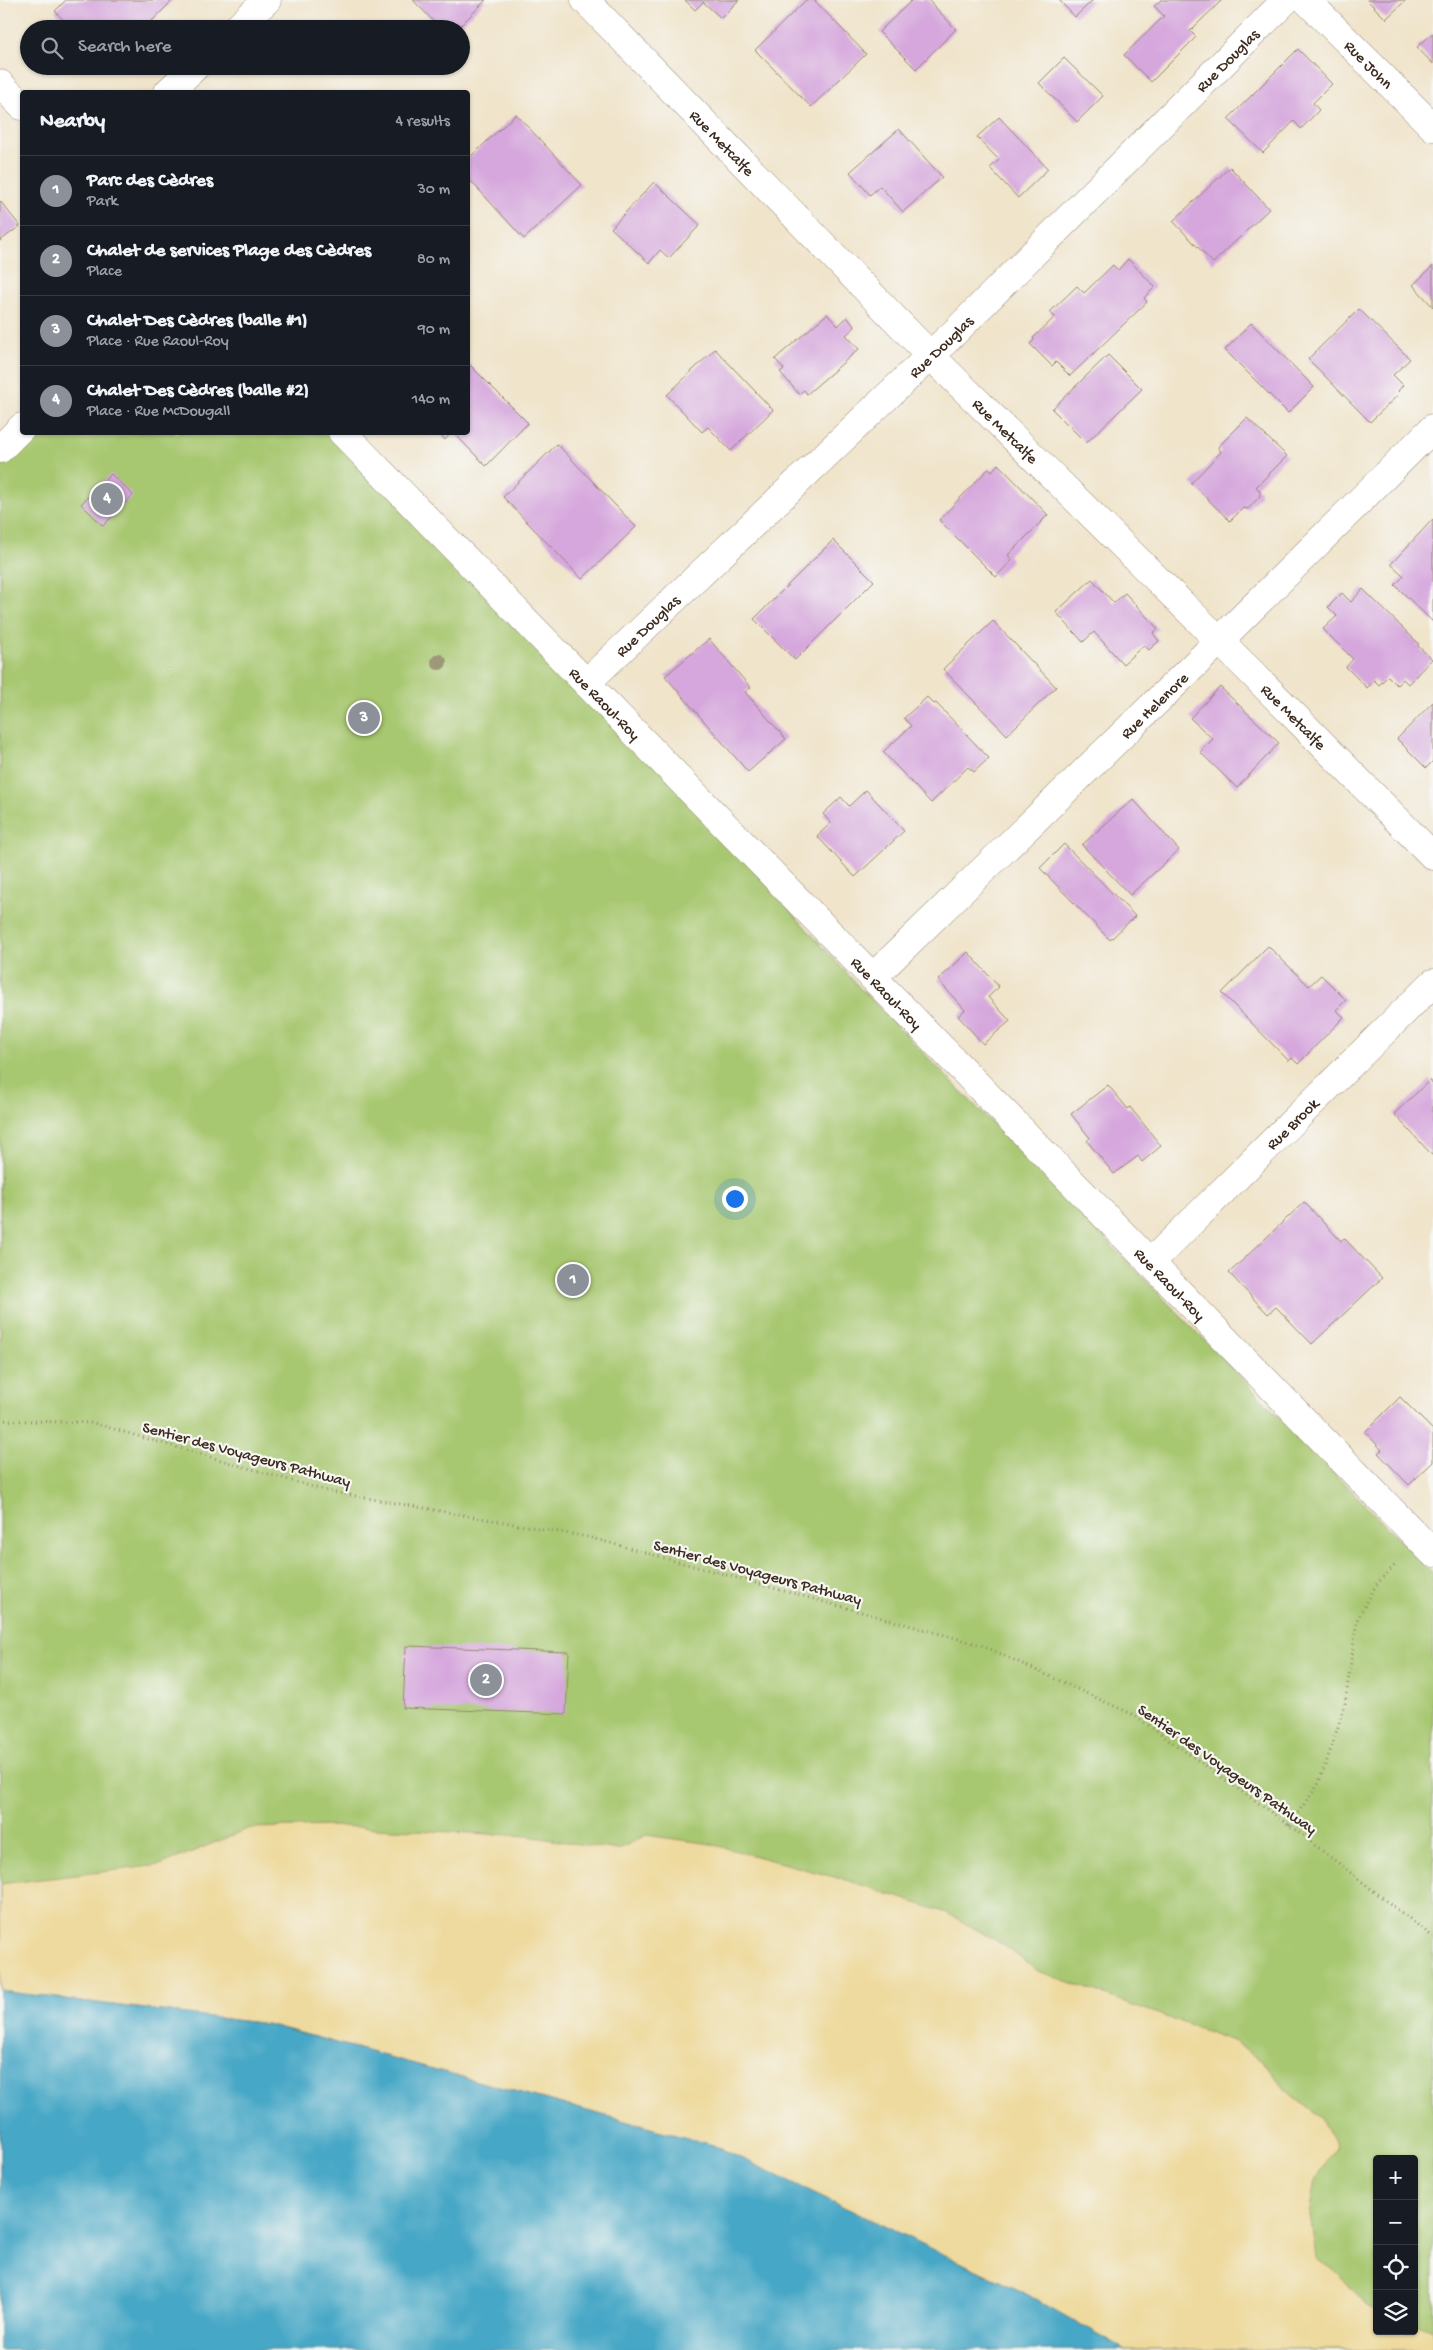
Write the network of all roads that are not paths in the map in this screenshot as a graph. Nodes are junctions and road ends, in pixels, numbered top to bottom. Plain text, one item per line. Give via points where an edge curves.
1 (266, 0) edge
2 (585, 0) edge
3 (1286, 0) edge
4 (1306, 0) edge
5 (245, 20) edge
6 (186, 75) edge
7 (0, 84) edge
8 (170, 90) edge
9 (20, 104) edge
10 (1433, 127) edge
11 (930, 355) junction
12 (1433, 428) edge
13 (20, 429) edge
14 (345, 435) edge
15 (0, 449) edge
16 (1219, 641) junction
17 (586, 683) junction
18 (1433, 856) edge
19 (873, 977) junction
20 (1433, 983) edge
21 (1150, 1263) junction
22 (1429, 1540) edge

1 - 5 street
2 - 11 street, Rue Metcalfe
3 - 11 street, Rue Douglas
4 - 10 street, Rue John
6 - 8 street
7 - 9 street
11 - 16 street, Rue Metcalfe
11 - 17 street, Rue Douglas
12 - 16 street, Rue Helenore
13 - 15 street
14 - 17 street, Rue Raoul-Roy
16 - 18 street, Rue Metcalfe
16 - 19 street, Rue Helenore
17 - 19 street, Rue Raoul-Roy
19 - 21 street, Rue Raoul-Roy
20 - 21 street, Rue Brook
21 - 22 street, Rue Raoul-Roy

